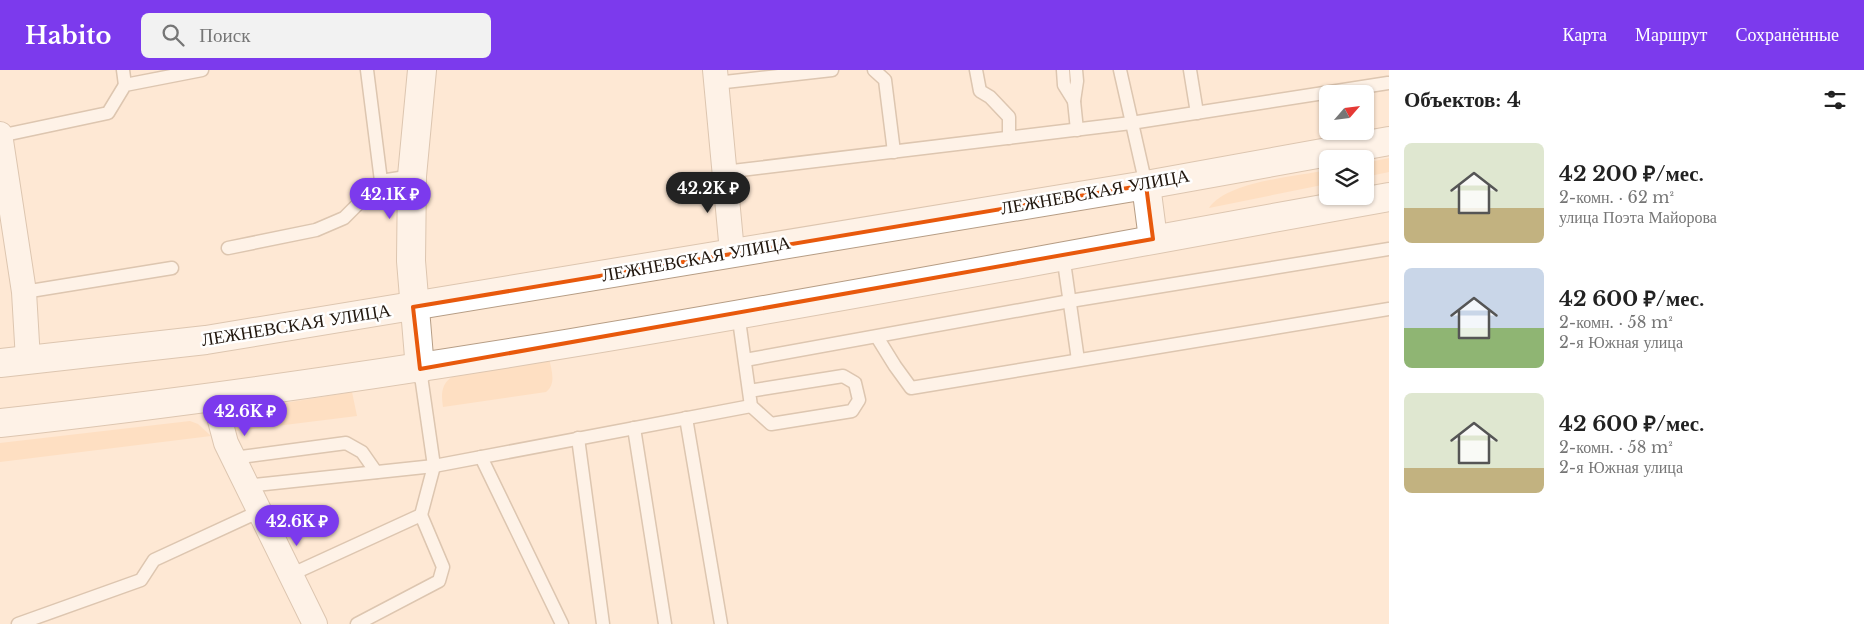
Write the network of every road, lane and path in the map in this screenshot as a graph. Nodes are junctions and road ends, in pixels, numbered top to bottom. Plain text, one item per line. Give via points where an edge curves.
1 (123, 70) edge
2 (202, 70) edge
3 (367, 70) edge
4 (422, 70) edge
5 (832, 70) edge
6 (874, 70) edge
7 (976, 70) edge
8 (1063, 70) edge
9 (1076, 70) edge
10 (1120, 70) edge
11 (1190, 70) edge
12 (715, 76) edge
13 (1388, 83) edge
14 (125, 85) junction
15 (1074, 101) junction
16 (1198, 113) junction
17 (1131, 123) junction
18 (1077, 130) junction
19 (0, 135) edge
20 (1010, 138) junction
21 (1389, 140) edge
22 (894, 152) junction
23 (724, 172) junction
24 (412, 176) junction
25 (381, 181) junction
26 (1146, 185) junction
27 (1389, 197) edge
28 (6, 205) edge
29 (1153, 239) junction
30 (228, 248) dead end
31 (1389, 249) edge
32 (732, 252) junction
33 (1063, 255) junction
34 (172, 268) dead end
35 (24, 292) junction
36 (1070, 301) junction
37 (414, 307) junction
38 (1389, 310) edge
39 (738, 313) junction
40 (877, 337) junction
41 (28, 360) junction
42 (745, 360) junction
43 (1078, 360) junction
44 (0, 363) edge
45 (420, 369) junction
46 (749, 391) junction
47 (214, 398) junction
48 (751, 406) junction
49 (686, 418) junction
50 (0, 423) edge
51 (634, 428) junction
52 (578, 438) junction
53 (482, 457) junction
54 (233, 458) junction
55 (434, 466) junction
56 (376, 472) junction
57 (246, 486) junction
58 (258, 512) junction
59 (421, 515) junction
60 (290, 575) junction
61 (18, 624) edge
62 (315, 624) edge
63 (357, 624) edge
64 (562, 624) edge
65 (603, 624) edge
66 (665, 624) edge
67 (721, 624) edge

1 - 14 lane
2 - 14 lane
3 - 25 lane
4 - 24 main road
5 - 12 lane
6 - 22 lane via 884,80
7 - 20 lane via 980,91 1009,117
8 - 15 lane via 1064,85
9 - 15 lane
10 - 17 lane
11 - 16 lane
12 - 23 street
13 - 16 lane
14 - 19 lane via 108,113
15 - 18 lane
16 - 17 lane
17 - 18 lane
17 - 26 lane
18 - 20 lane
19 - 28 street
20 - 22 lane
21 - 26 main road, ЛЕЖНЕВСКАЯ УЛИЦА
22 - 23 lane
23 - 32 street
24 - 25 lane
24 - 37 main road
25 - 30 lane via 344,218 316,230
26 - 29 main road
26 - 32 main road, ЛЕЖНЕВСКАЯ УЛИЦА
27 - 29 main road
28 - 35 street
29 - 33 main road
31 - 36 lane
32 - 37 main road, ЛЕЖНЕВСКАЯ УЛИЦА
33 - 36 lane
33 - 39 main road
34 - 35 lane
35 - 41 street
36 - 40 lane
36 - 43 lane
37 - 41 main road, ЛЕЖНЕВСКАЯ УЛИЦА via 206,340
37 - 45 main road
38 - 43 lane
39 - 42 lane
39 - 45 main road
40 - 42 lane
40 - 43 lane via 911,388
41 - 44 main road, ЛЕЖНЕВСКАЯ УЛИЦА
42 - 46 lane
45 - 47 main road
45 - 55 lane
46 - 48 lane
46 - 48 lane via 843,376 855,383 859,400 852,411 771,424
47 - 50 main road
47 - 54 street
48 - 49 lane
49 - 51 lane
49 - 67 lane
51 - 52 lane
51 - 66 lane
52 - 53 lane
52 - 65 lane
53 - 55 lane
53 - 64 lane
54 - 56 lane via 346,443 362,452
54 - 57 street
55 - 56 lane
55 - 59 lane
56 - 57 lane
57 - 58 street
58 - 60 street
58 - 61 lane via 154,560 141,580
59 - 60 lane
59 - 63 lane via 443,566 439,581
60 - 62 street

